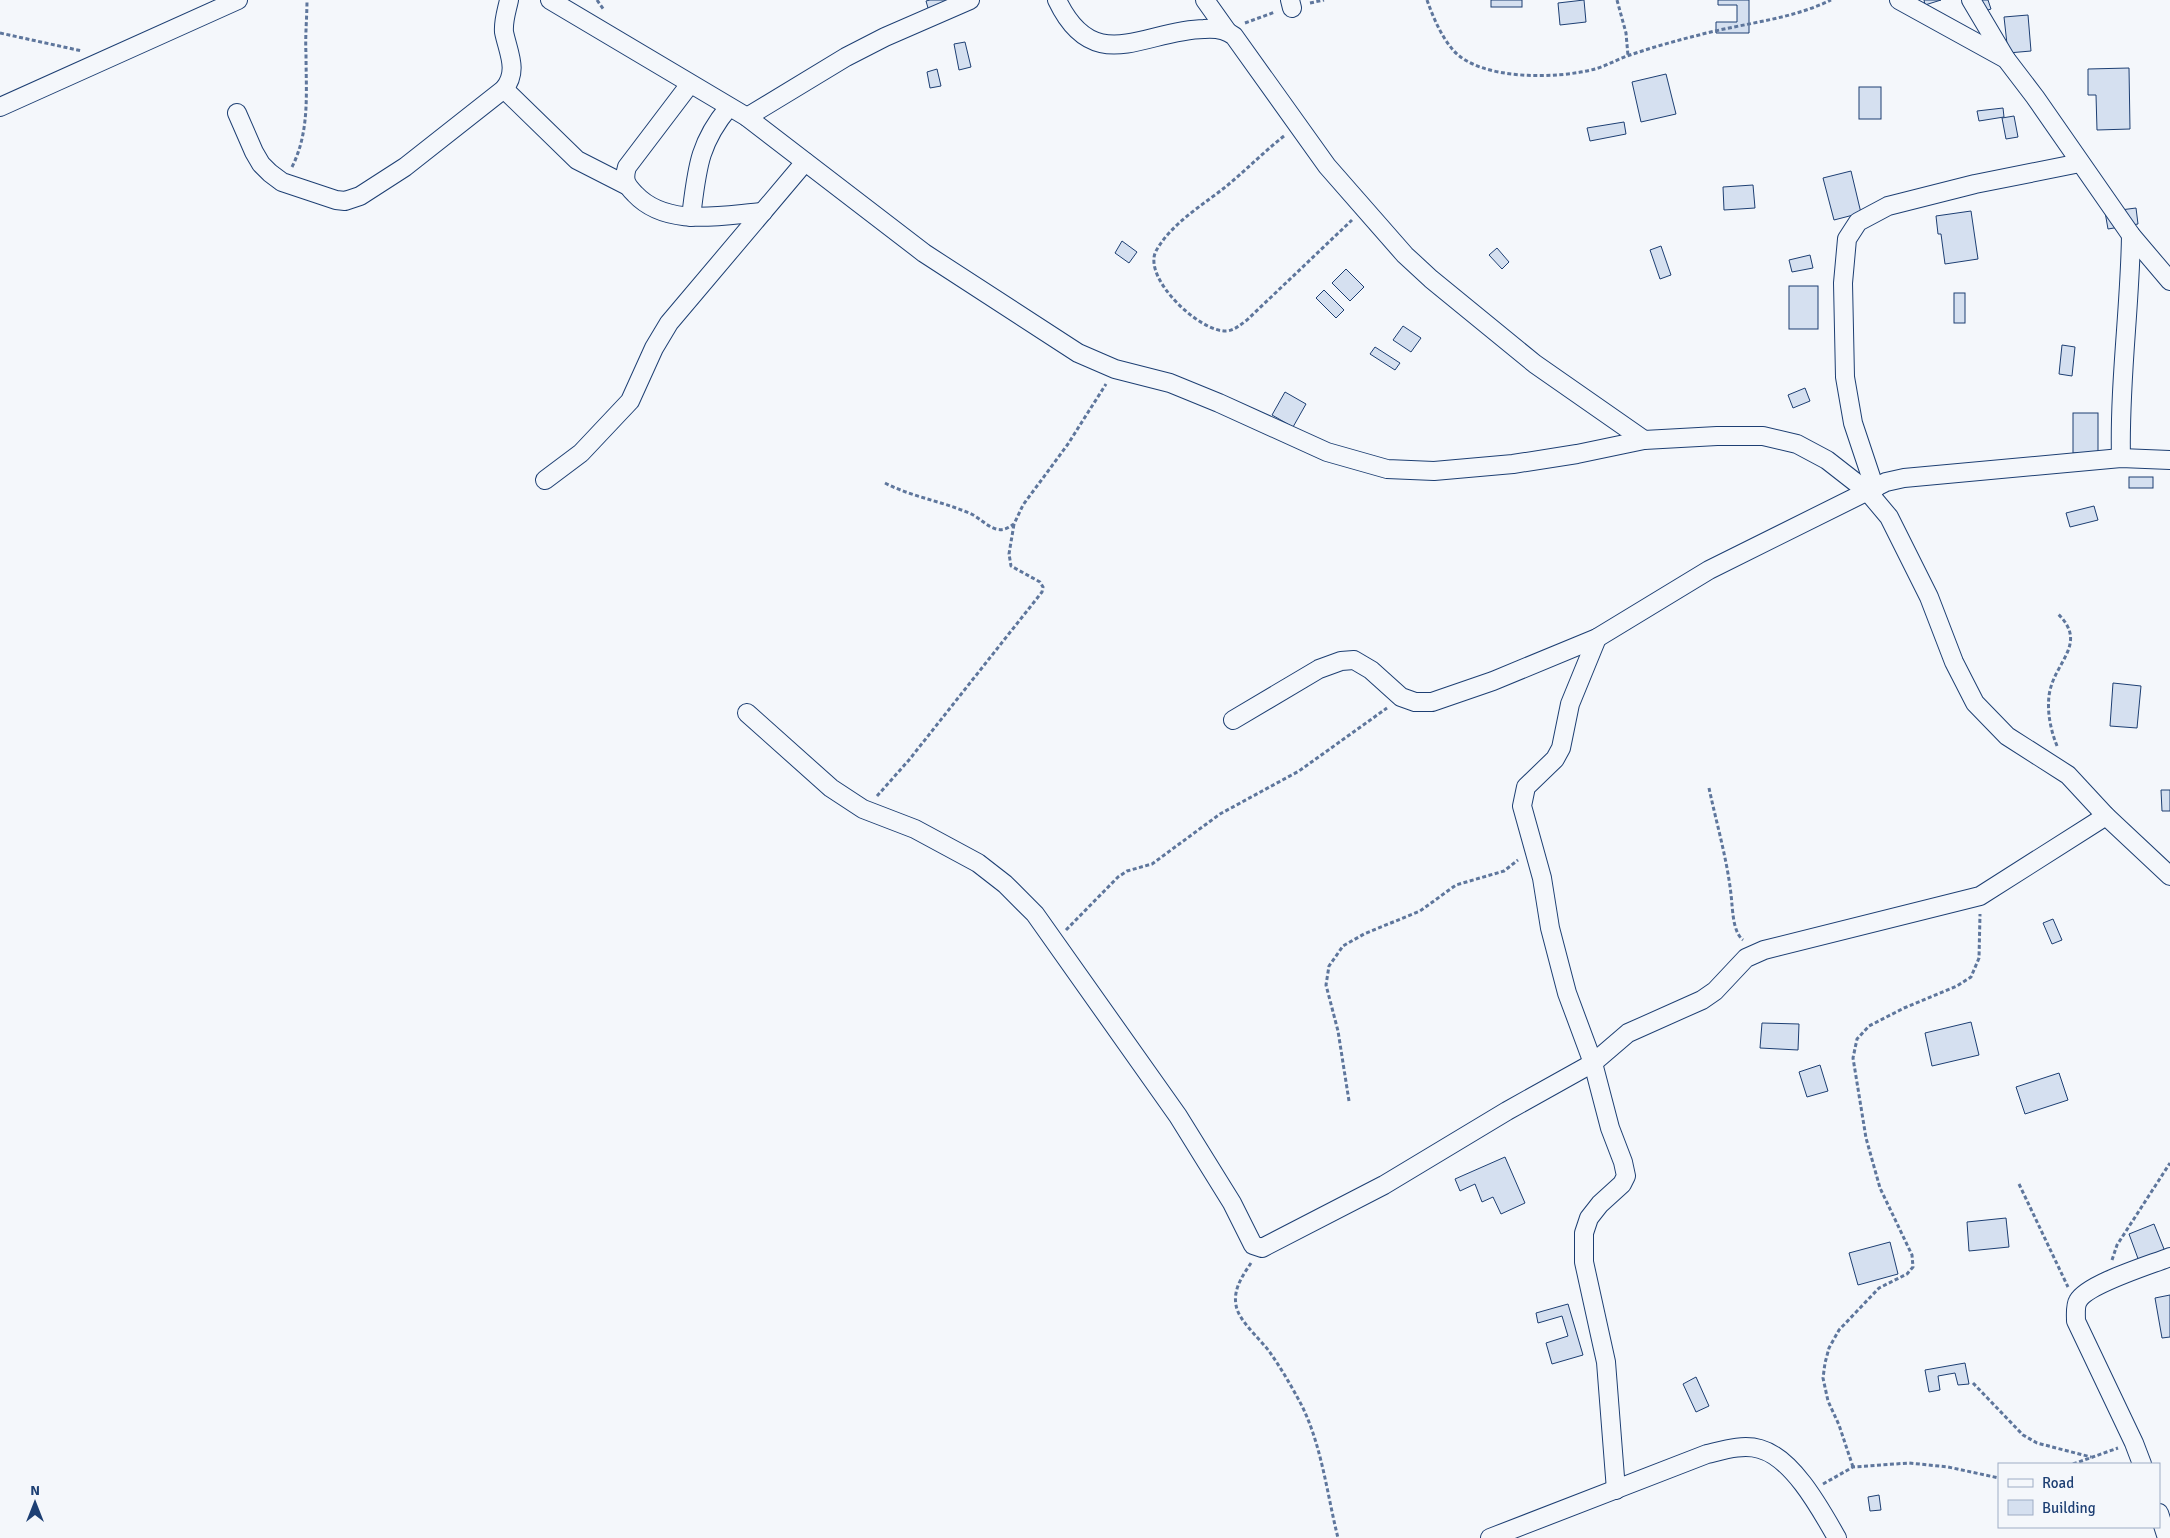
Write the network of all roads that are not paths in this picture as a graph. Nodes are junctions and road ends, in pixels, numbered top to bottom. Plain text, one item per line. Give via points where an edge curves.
1 (238, 0) edge
2 (509, 0) edge
3 (550, 0) edge
4 (970, 0) edge
5 (1057, 0) edge
6 (1205, 0) edge
7 (1900, 0) edge
8 (1971, 0) edge
9 (1227, 31) junction
10 (2006, 59) junction
11 (690, 84) junction
12 (504, 89) junction
13 (0, 107) edge
14 (729, 107) junction
15 (237, 113) dead end
16 (747, 117) junction
17 (805, 162) junction
18 (2080, 163) junction
19 (626, 185) junction
20 (763, 212) junction
21 (691, 216) junction
22 (2131, 235) junction
23 (2170, 281) edge
24 (1644, 440) junction
25 (2121, 458) junction
26 (2170, 460) edge
27 (545, 480) dead end
28 (1871, 490) junction
29 (1597, 638) junction
30 (747, 713) dead end
31 (1233, 720) dead end
32 (2106, 816) junction
33 (2168, 871) edge
34 (1593, 1063) junction
35 (2170, 1257) edge
36 (2142, 1463) edge
37 (1616, 1490) junction
38 (2160, 1516) edge
39 (1490, 1538) edge
40 (1837, 1538) edge
41 (2167, 1538) edge

1 - 13 street
2 - 12 street via 504,31 512,70
3 - 11 street
4 - 16 street via 862,49
5 - 9 street via 1079,34 1101,44 1136,44 1191,29
6 - 9 street
7 - 10 street
8 - 10 street
9 - 24 street via 1248,53 1327,166 1406,255 1535,364
10 - 18 street
11 - 14 street
11 - 19 street via 627,168
12 - 15 street via 405,167 360,196 345,201 282,182 261,164
12 - 19 street via 577,160
14 - 16 street
14 - 21 street via 714,124 701,154
16 - 17 street
17 - 20 street
17 - 24 street via 917,247 1078,353 1115,368 1170,383 1327,452 1386,469 1434,472 1513,464
18 - 22 street
18 - 28 street via 1888,206 1858,222 1847,239 1843,283 1844,377
19 - 21 street via 653,208 670,215
20 - 21 street
20 - 27 street via 669,323 630,401 581,453
22 - 23 street
22 - 25 street via 2121,388
24 - 28 street via 1763,436 1797,444
25 - 26 street
25 - 28 street via 1904,478
28 - 29 street via 1709,570
28 - 32 street via 1889,517 1929,597 1954,662 1975,703 2007,736 2068,774
29 - 31 street via 1432,702 1415,702 1401,697 1371,670 1354,660 1342,661 1319,669
29 - 34 street via 1570,704 1561,748 1555,759 1526,787 1522,806 1542,878 1550,928 1567,992
30 - 34 street via 831,788 863,809 915,829 978,864 1035,914 1178,1116 1232,1202 1253,1245 1262,1248 1384,1185
32 - 33 street
32 - 34 street via 1980,896 1764,950 1746,958 1702,1000 1628,1033
34 - 37 street via 1626,1176 1589,1218 1584,1233 1584,1262 1606,1362
35 - 36 street via 2105,1282 2084,1293 2077,1303 2076,1321
37 - 39 street
37 - 40 street via 1707,1454 1740,1447 1761,1449 1782,1462 1810,1491
38 - 41 street

